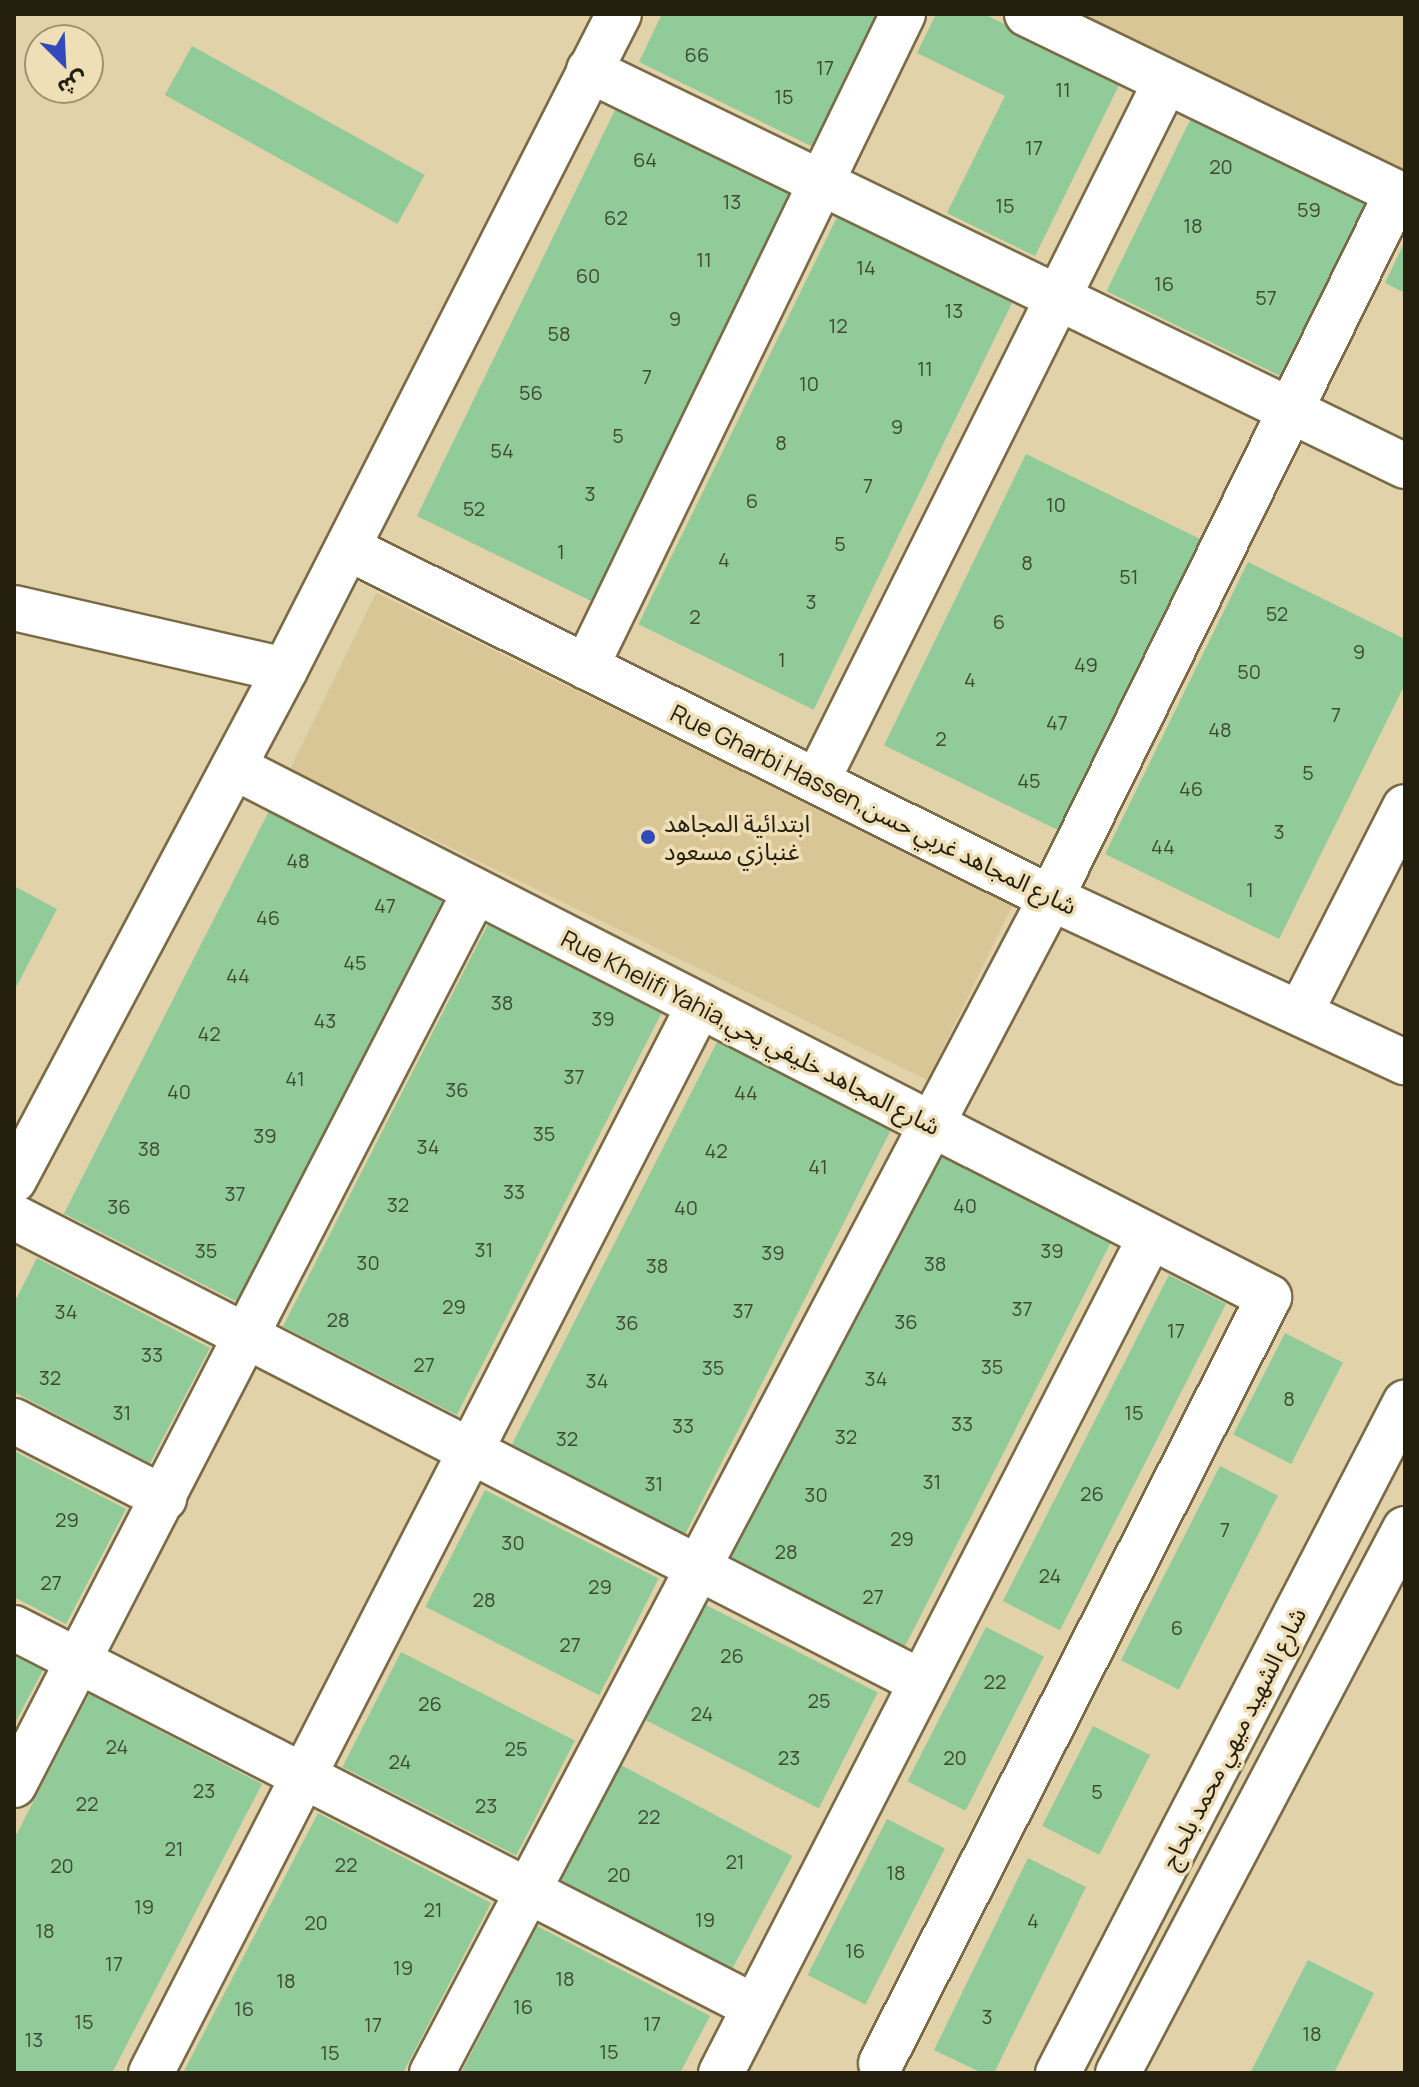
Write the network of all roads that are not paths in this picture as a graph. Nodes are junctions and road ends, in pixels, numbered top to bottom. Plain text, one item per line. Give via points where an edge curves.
1 (619, 14) edge
2 (903, 14) edge
3 (1027, 14) edge
4 (589, 70) junction
5 (1165, 83) junction
6 (825, 181) junction
7 (1401, 195) edge
8 (1056, 296) junction
9 (1292, 411) junction
10 (1405, 466) edge
11 (348, 548) junction
12 (14, 608) edge
13 (586, 667) junction
14 (285, 670) junction
15 (234, 767) junction
16 (817, 781) junction
17 (1405, 807) edge
18 (475, 892) junction
19 (1051, 898) junction
20 (699, 1006) junction
21 (1300, 1013) junction
22 (1405, 1062) edge
23 (930, 1124) junction
24 (14, 1180) edge
25 (14, 1217) edge
26 (1150, 1238) junction
27 (247, 1336) junction
28 (1405, 1403) edge
29 (14, 1421) edge
30 (470, 1447) junction
31 (164, 1498) junction
32 (1405, 1529) edge
33 (697, 1566) junction
34 (14, 1628) edge
35 (78, 1661) junction
36 (919, 1681) junction
37 (305, 1775) junction
38 (14, 1785) edge
39 (524, 1889) junction
40 (755, 2007) junction
41 (881, 2063) dead end
42 (151, 2073) edge
43 (432, 2073) edge
44 (721, 2073) edge
45 (1058, 2073) edge
46 (1118, 2073) edge

1 - 4 street
2 - 6 street
3 - 5 street
4 - 6 street
4 - 11 street
5 - 7 street
5 - 8 street
6 - 8 street
6 - 13 street
7 - 9 street
8 - 9 street
8 - 16 street
9 - 10 street
9 - 19 street
11 - 13 street, Rue Gharbi Hassen,شارع المجاهد غربي حسن
11 - 14 street
12 - 14 street
13 - 16 street, Rue Gharbi Hassen,شارع المجاهد غربي حسن
14 - 15 street
15 - 18 street, Rue Khelifi Yahia,شارع المجاهد خليفي يحي
15 - 24 street
16 - 19 street, Rue Gharbi Hassen,شارع المجاهد غربي حسن
17 - 21 street
18 - 20 street, Rue Khelifi Yahia,شارع المجاهد خليفي يحي
18 - 27 street
19 - 21 street, Rue Gharbi Hassen,شارع المجاهد غربي حسن
19 - 23 street
20 - 23 street, Rue Khelifi Yahia,شارع المجاهد خليفي يحي
20 - 30 street
21 - 22 street, Rue Gharbi Hassen,شارع المجاهد غربي حسن
23 - 26 street, Rue Khelifi Yahia,شارع المجاهد خليفي يحي
23 - 33 street
25 - 27 street
26 - 36 street
26 - 41 street, Rue Khelifi Yahia,شارع المجاهد خليفي يحي via 1269,1297
27 - 30 street
27 - 31 street
28 - 45 street, شارع الشهيد ميهي محمد بلحاج
29 - 31 street
30 - 33 street
30 - 37 street
31 - 35 street
32 - 46 street
33 - 36 street
33 - 39 street
34 - 35 street
35 - 37 street
35 - 38 street
36 - 40 street
37 - 39 street
37 - 42 street
39 - 40 street
39 - 43 street
40 - 44 street

